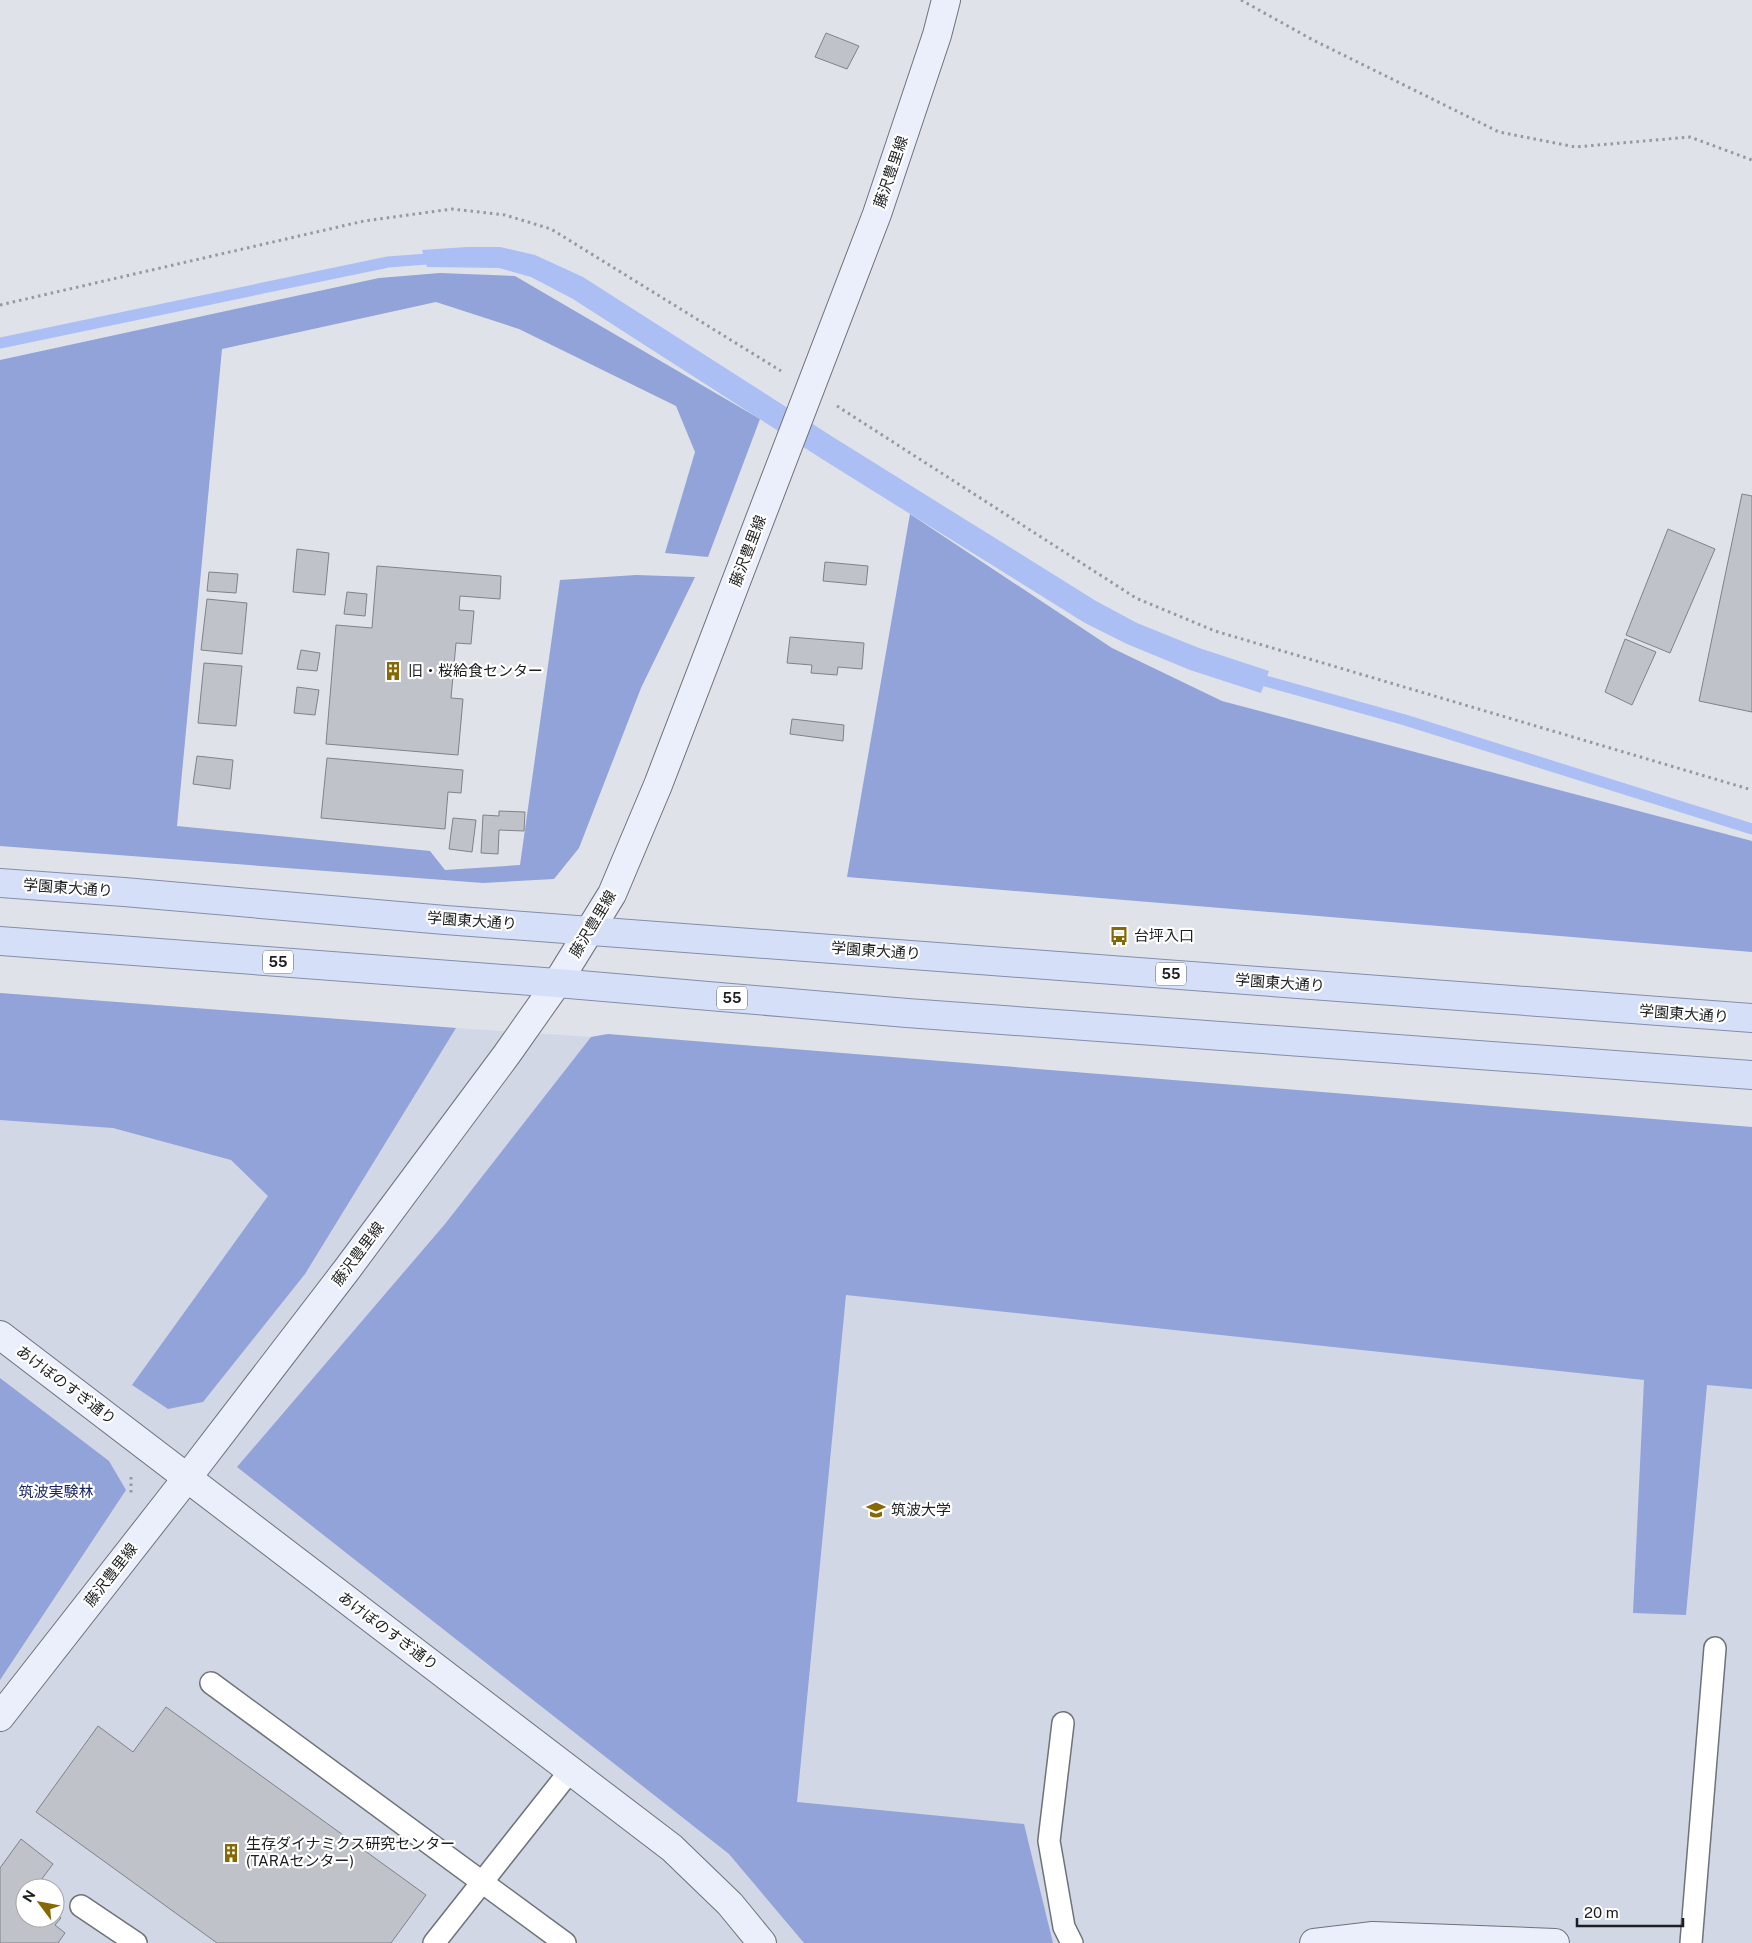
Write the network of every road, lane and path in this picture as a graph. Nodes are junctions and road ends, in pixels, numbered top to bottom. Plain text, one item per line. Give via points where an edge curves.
1 (946, 0) edge
2 (1241, 0) edge
3 (1752, 160) edge
4 (0, 305) edge
5 (805, 399) junction
6 (1752, 790) edge
7 (0, 883) edge
8 (591, 929) junction
9 (0, 941) edge
10 (557, 983) junction
11 (1752, 1018) edge
12 (1752, 1075) edge
13 (0, 1335) edge
14 (187, 1478) junction
15 (1715, 1648) dead end
16 (211, 1683) dead end
17 (0, 1717) edge
18 (1063, 1723) dead end
19 (570, 1771) junction
20 (482, 1882) junction
21 (81, 1906) dead end
22 (136, 1943) edge
23 (434, 1943) edge
24 (565, 1943) edge
25 (762, 1943) edge
26 (1072, 1943) edge
27 (1314, 1943) edge
28 (1555, 1943) edge
29 (1691, 1943) edge

1 - 5 main road, 藤沢豊里線 via 877,214
2 - 3 path via 1313,40 1499,132 1575,147 1690,137
4 - 5 path via 364,221 452,209 505,216 551,229
5 - 6 path via 1145,602 1215,630
5 - 8 main road, 藤沢豊里線 via 658,785 612,894
7 - 8 main road, 学園東大通り / 55
8 - 10 main road, 藤沢豊里線
8 - 11 main road, 学園東大通り / 55
9 - 10 main road, 55
10 - 12 main road, 55 via 917,1014
10 - 14 main road, 藤沢豊里線 via 348,1268
13 - 14 main road, あけぼのすぎ通り
14 - 17 main road, 藤沢豊里線
14 - 19 main road, あけぼのすぎ通り
15 - 29 lane
16 - 20 lane
18 - 26 lane via 1049,1841 1064,1927
19 - 20 lane
19 - 25 main road, あけぼのすぎ通り via 672,1848 730,1904
20 - 23 lane
20 - 24 lane
21 - 22 lane
27 - 28 main road via 1373,1936

